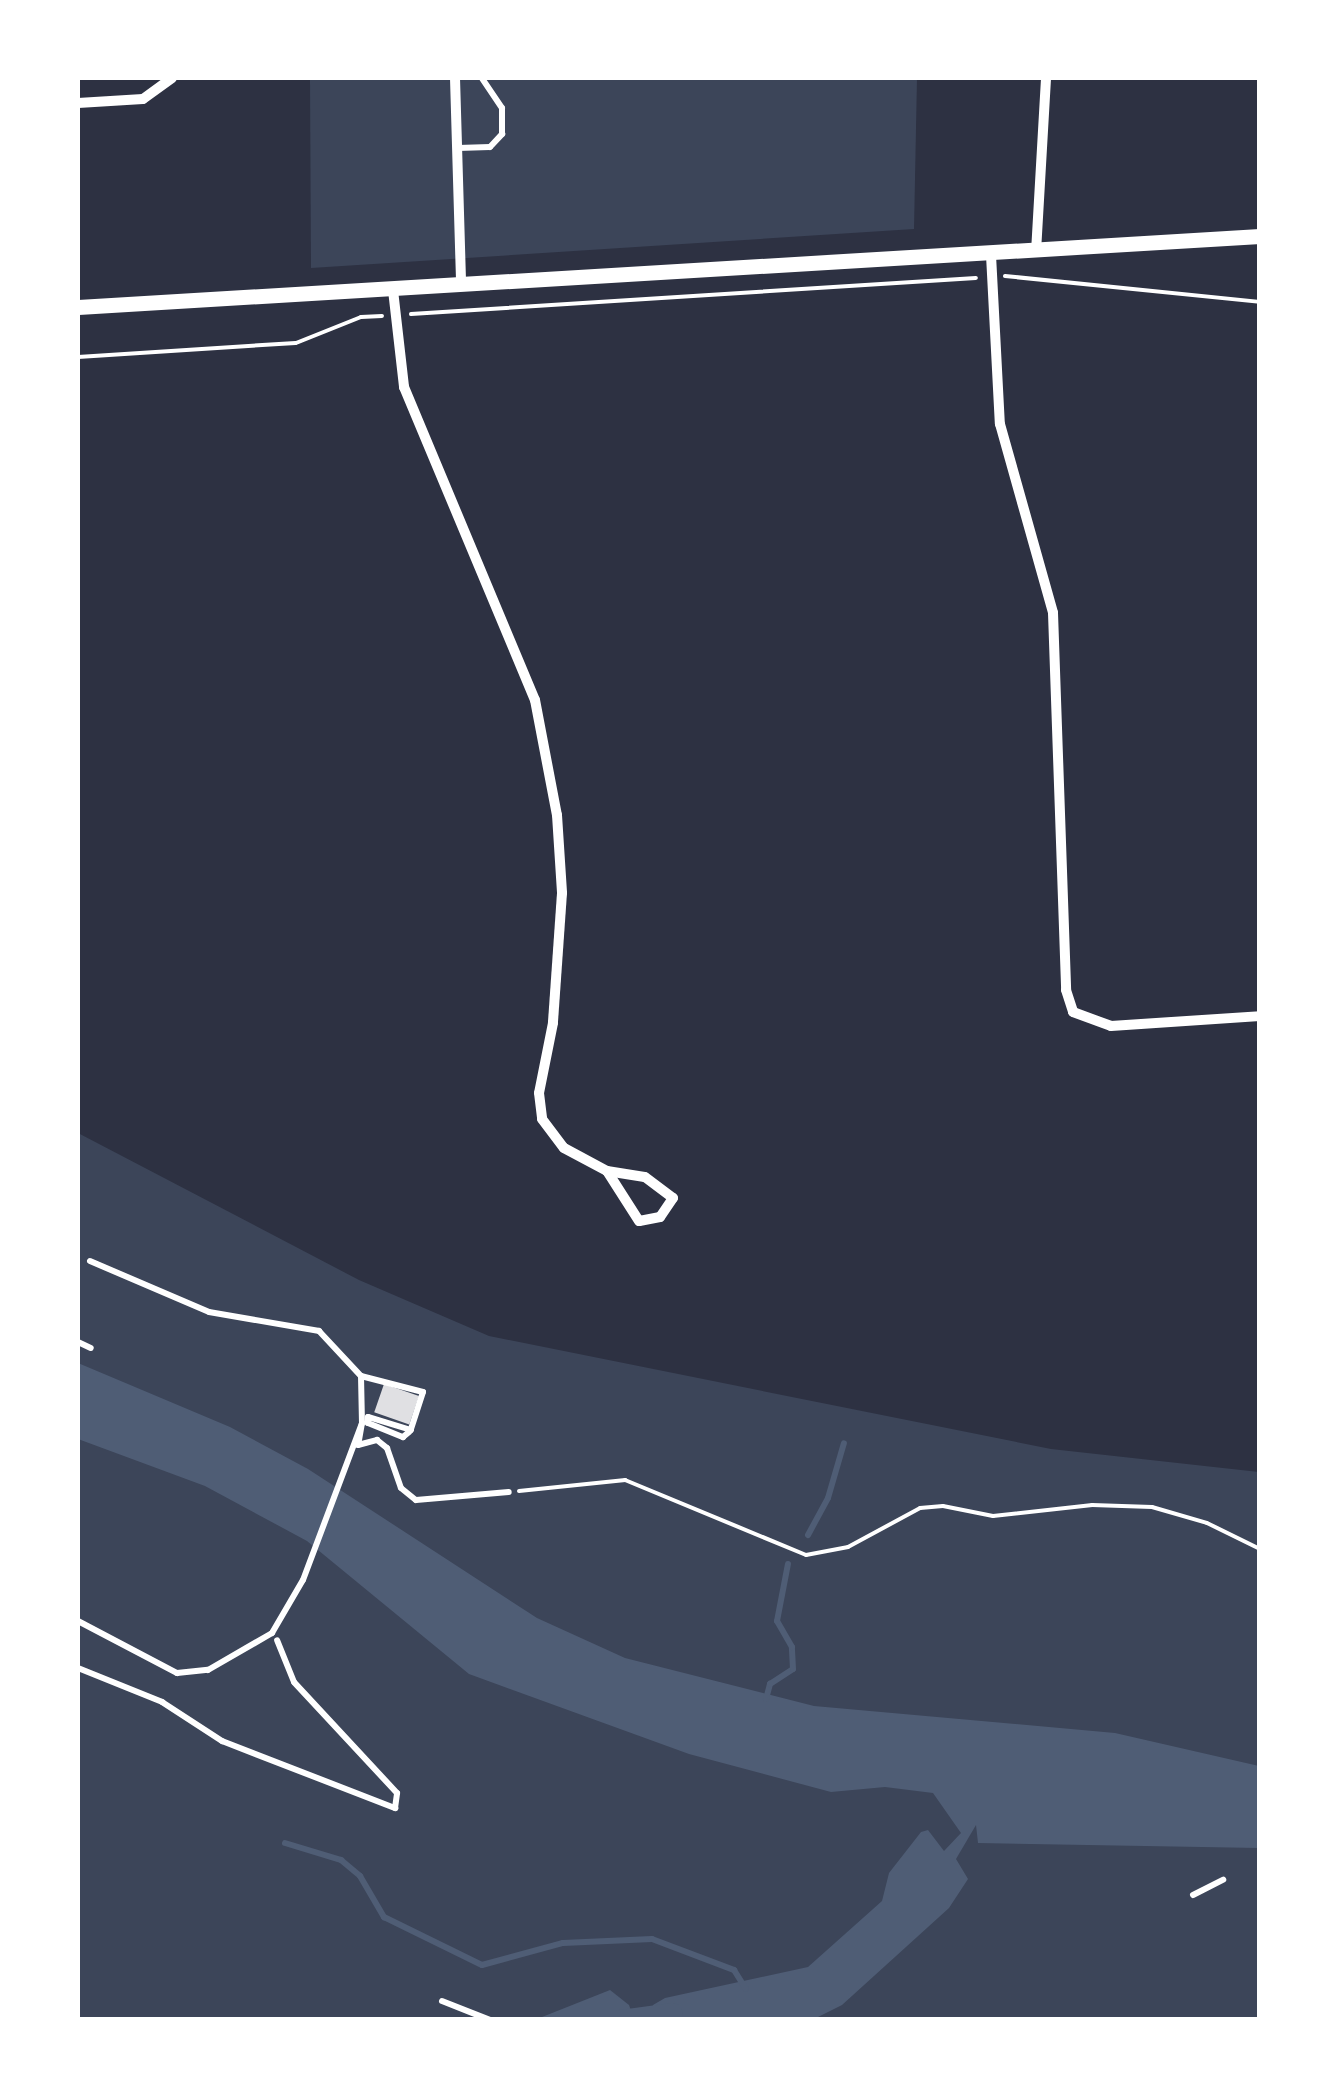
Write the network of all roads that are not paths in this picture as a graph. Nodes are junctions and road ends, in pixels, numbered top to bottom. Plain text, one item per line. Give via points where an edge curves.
1 (172, 78) edge
2 (455, 78) edge
3 (482, 78) edge
4 (1046, 78) edge
5 (78, 102) edge
6 (455, 148) junction
7 (1260, 236) edge
8 (1036, 252) junction
9 (991, 255) junction
10 (460, 286) junction
11 (393, 290) junction
12 (78, 307) edge
13 (1260, 1016) edge
14 (607, 1171) junction
15 (90, 1260) dead end
16 (78, 1342) edge
17 (91, 1348) dead end
18 (361, 1376) junction
19 (362, 1423) junction
20 (409, 1432) dead end
21 (509, 1492) road end
22 (78, 1621) edge
23 (276, 1640) dead end
24 (78, 1668) edge
25 (1224, 1880) dead end
26 (1192, 1895) dead end
27 (442, 2000) dead end
28 (490, 2020) edge

1 - 5 street via 144,99
2 - 6 street
3 - 6 lane via 502,108 502,134 490,147
4 - 8 street
6 - 10 street
7 - 8 street
8 - 9 street
9 - 10 street
9 - 13 street via 1000,424 1052,614 1066,990 1073,1012 1111,1026
10 - 11 street
11 - 12 street
11 - 14 street via 404,387 535,700 558,816 562,893 553,1024 538,1094 542,1120 564,1148
14 - 14 street via 645,1177 673,1198 660,1217 639,1220
15 - 18 lane via 209,1312 308,1326 329,1337
16 - 17 lane
18 - 19 lane
18 - 20 lane via 423,1392 411,1430 368,1418 404,1437
19 - 21 lane via 358,1445 376,1440 387,1448 401,1488 416,1500
19 - 22 lane via 283,1623 208,1670 162,1668
23 - 24 lane via 294,1682 396,1792 395,1808 222,1741 162,1702
25 - 26 lane
27 - 28 lane

